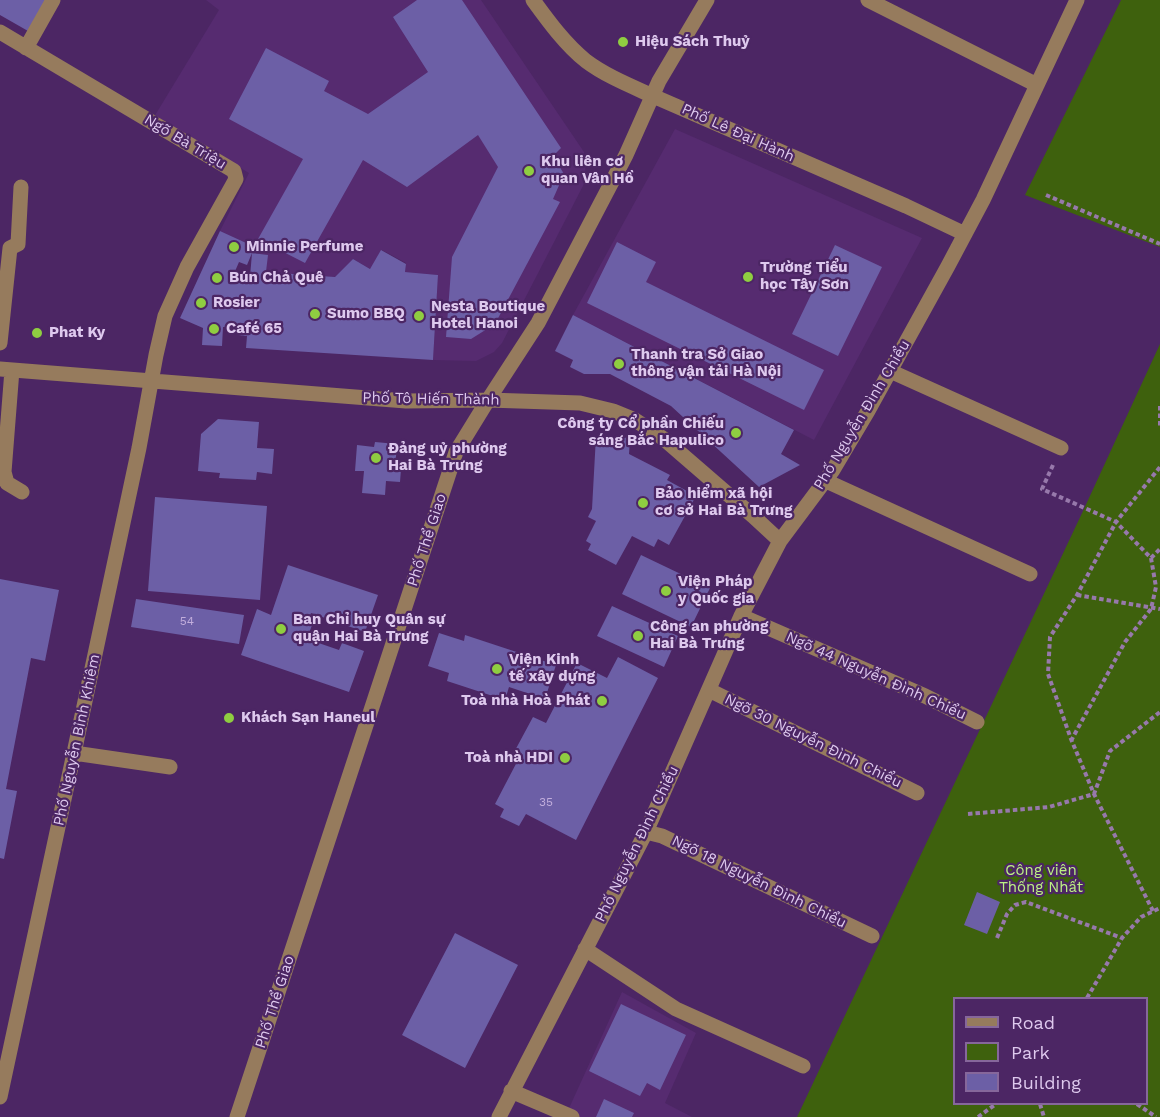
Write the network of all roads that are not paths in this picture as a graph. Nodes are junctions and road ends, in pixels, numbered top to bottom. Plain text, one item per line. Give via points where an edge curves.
1 (53, 0) edge
2 (533, 0) edge
3 (707, 0) edge
4 (868, 0) edge
5 (1077, 0) edge
6 (0, 32) edge
7 (26, 48) junction
8 (1037, 85) junction
9 (653, 96) junction
10 (21, 187) dead end
11 (965, 234) junction
12 (0, 343) edge
13 (6, 369) edge
14 (890, 371) junction
15 (152, 381) junction
16 (488, 400) junction
17 (1061, 448) road end
18 (825, 481) junction
19 (4, 483) edge
20 (22, 492) dead end
21 (780, 541) junction
22 (1030, 574) dead end
23 (741, 616) junction
24 (709, 690) junction
25 (977, 722) dead end
26 (75, 753) junction
27 (171, 766) dead end
28 (917, 793) dead end
29 (646, 832) junction
30 (872, 936) dead end
31 (585, 949) junction
32 (803, 1066) dead end
33 (511, 1091) junction
34 (0, 1097) edge
35 (237, 1117) edge
36 (499, 1117) edge
37 (572, 1117) edge

1 - 7 street
2 - 9 street, Phố Lê Đại Hành via 554,30 586,61
3 - 9 street, Phố Thể Giao
4 - 8 street
5 - 8 street, Phố Nguyễn Đình Chiểu
6 - 7 street, Ngõ Bà Triệu
7 - 15 street, Ngõ Bà Triệu via 234,171 236,179 187,267 165,316
8 - 11 street, Phố Nguyễn Đình Chiểu
9 - 11 street, Phố Lê Đại Hành
9 - 16 street, Phố Thể Giao via 538,323
10 - 12 street via 18,244 10,248
11 - 14 street, Phố Nguyễn Đình Chiểu
13 - 15 street, Phố Tô Hiến Thành
13 - 19 street
14 - 17 street
14 - 18 street, Phố Nguyễn Đình Chiểu
15 - 16 street, Phố Tô Hiến Thành via 406,401
15 - 26 street, Phố Nguyễn Bỉnh Khiêm
16 - 21 street, Phố Tô Hiến Thành via 580,403 635,420 664,439
16 - 35 street, Phố Thể Giao via 456,452
18 - 21 street, Phố Nguyễn Đình Chiểu
18 - 22 street
19 - 20 street
21 - 23 street, Phố Nguyễn Đình Chiểu
23 - 24 street, Phố Nguyễn Đình Chiểu
23 - 25 street, Ngõ 44 Nguyễn Đình Chiểu
24 - 28 street, Ngõ 30 Nguyễn Đình Chiểu
24 - 29 street, Phố Nguyễn Đình Chiểu
26 - 27 street
26 - 34 street, Phố Nguyễn Bỉnh Khiêm
29 - 30 street, Ngõ 18 Nguyễn Đình Chiểu via 662,836
29 - 31 street, Phố Nguyễn Đình Chiểu
31 - 32 street via 676,1009
31 - 33 street, Phố Nguyễn Đình Chiểu
33 - 36 street, Phố Nguyễn Đình Chiểu
33 - 37 street

